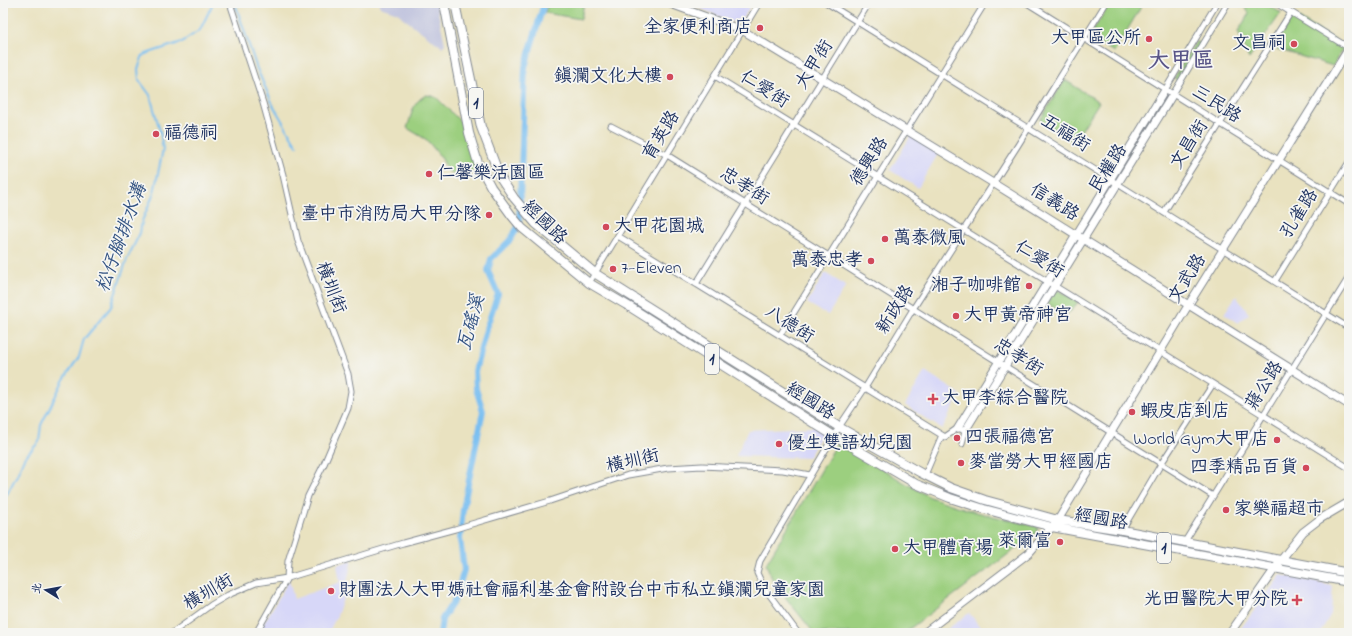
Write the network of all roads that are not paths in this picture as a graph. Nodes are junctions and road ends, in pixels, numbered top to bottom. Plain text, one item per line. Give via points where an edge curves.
1 (230, 3) edge
2 (444, 3) edge
3 (455, 3) edge
4 (668, 3) edge
5 (759, 3) edge
6 (827, 3) edge
7 (869, 3) edge
8 (985, 3) edge
9 (1027, 3) edge
10 (1106, 3) edge
11 (1217, 3) edge
12 (1228, 3) edge
13 (1276, 3) edge
14 (1291, 12) junction
15 (858, 22) junction
16 (742, 30) junction
17 (1198, 35) junction
18 (1084, 38) junction
19 (1206, 40) junction
20 (1349, 48) edge
21 (941, 73) junction
22 (715, 76) junction
23 (822, 79) junction
24 (1166, 90) junction
25 (1173, 94) junction
26 (1220, 124) junction
27 (794, 125) junction
28 (611, 126) dead end
29 (1028, 127) junction
30 (906, 130) junction
31 (667, 155) junction
32 (1278, 160) junction
33 (1349, 162) edge
34 (878, 176) junction
35 (1111, 179) junction
36 (993, 183) junction
37 (1118, 183) junction
38 (1330, 192) junction
39 (745, 204) junction
40 (1349, 204) edge
41 (1164, 212) junction
42 (964, 230) junction
43 (1077, 235) junction
44 (618, 236) junction
45 (1083, 239) junction
46 (1224, 249) junction
47 (828, 256) junction
48 (596, 274) junction
49 (1349, 277) edge
50 (1274, 281) junction
51 (589, 284) junction
52 (696, 284) junction
53 (1051, 284) junction
54 (1189, 304) junction
55 (913, 309) junction
56 (1326, 314) junction
57 (1349, 328) edge
58 (780, 335) junction
59 (1160, 351) junction
60 (1001, 364) junction
61 (1292, 369) junction
62 (1213, 384) junction
63 (865, 388) junction
64 (1349, 405) edge
65 (1263, 415) junction
66 (839, 427) junction
67 (961, 430) junction
68 (1111, 433) junction
69 (834, 436) junction
70 (944, 436) junction
71 (962, 444) dead end
72 (1161, 464) junction
73 (1349, 468) edge
74 (810, 475) junction
75 (925, 475) junction
76 (1213, 496) junction
77 (1349, 502) edge
78 (1058, 520) junction
79 (1052, 527) junction
80 (1122, 530) junction
81 (1184, 542) junction
82 (1183, 551) junction
83 (1281, 560) junction
84 (1276, 568) junction
85 (1349, 573) edge
86 (287, 578) junction
87 (1349, 582) edge
88 (172, 633) edge
89 (256, 633) edge
90 (798, 633) edge
91 (924, 633) edge
92 (1230, 633) edge

1 - 86 street, 橫圳街 via 263,103 298,241 352,391 348,408 308,496 288,561
2 - 51 main road, 經國路 / 1 via 469,133 478,162 492,187 522,228
3 - 48 main road, 經國路 / 1 via 481,127 500,177 539,227
4 - 16 street, 信義路
5 - 16 street, 育英路
6 - 15 street, 五福街
7 - 15 street, 大甲街
8 - 21 street, 德興路
9 - 18 street, 三民路
10 - 18 street, 新政路
11 - 17 street, 民權路
12 - 19 street, 民權路
13 - 14 street
14 - 20 street
14 - 26 street, 文昌街
15 - 21 street, 五福街
15 - 23 street, 大甲街
16 - 22 street, 育英路
16 - 23 street, 信義路
17 - 19 street
17 - 24 street, 民權路
18 - 24 street, 三民路
18 - 29 street, 新政路
19 - 25 street, 民權路
20 - 32 street, 文武路
21 - 29 street, 五福街
21 - 30 street, 德興路
22 - 27 street, 仁愛街
22 - 31 street, 育英路
23 - 27 street, 大甲街
23 - 30 street, 信義路
24 - 25 street, 三民路
24 - 35 street, 民權路
25 - 26 street, 三民路
25 - 37 street, 民權路
26 - 32 street, 三民路
26 - 41 street, 文昌街
27 - 34 street, 仁愛街
27 - 39 street, 大甲街
28 - 31 street, 忠孝街
29 - 35 street, 五福街
29 - 36 street, 新政路
30 - 34 street, 德興路
30 - 36 street, 信義路
31 - 39 street, 忠孝街
31 - 44 street, 育英路
32 - 38 street, 三民路
32 - 46 street, 文武路
33 - 38 street, 孔雀路
34 - 42 street, 仁愛街
34 - 47 street, 德興路
35 - 37 street, 五福街
35 - 43 street, 民權路
36 - 42 street, 新政路
36 - 43 street, 信義路
37 - 41 street, 五福街
37 - 45 street, 民權路
38 - 40 street, 三民路
38 - 50 street, 孔雀路
39 - 47 street, 忠孝街
39 - 52 street, 大甲街
41 - 46 street, 五福街
42 - 53 street, 仁愛街
42 - 55 street, 新政路
43 - 45 street, 信義路
43 - 53 street, 民權路
44 - 48 street, 育英路
44 - 52 street, 八德街
45 - 53 street, 民權路
45 - 54 street, 信義路
46 - 50 street, 五福街
46 - 54 street, 文武路
47 - 55 street, 忠孝街
47 - 58 street, 德興路
48 - 51 street, 育英路
48 - 66 main road, 經國路 / 1
49 - 56 street, 蔣公路
50 - 56 street, 五福街
51 - 69 main road, 經國路 / 1
52 - 58 street, 八德街
53 - 59 street, 仁愛街
53 - 60 street, 民權路
54 - 59 street, 文武路
54 - 61 street, 信義路
55 - 60 street, 忠孝街
55 - 63 street, 新政路
56 - 57 street, 五福街
56 - 61 street, 蔣公路
58 - 63 street, 八德街
59 - 62 street, 仁愛街
59 - 68 street, 文武路
60 - 67 street, 民權路
60 - 68 street, 忠孝街
61 - 64 street, 信義路
61 - 65 street, 蔣公路
62 - 65 street, 仁愛街
62 - 72 street
63 - 66 street, 新政路
63 - 70 street, 八德街
65 - 73 street, 仁愛街
65 - 76 street, 蔣公路
66 - 69 street, 新政路
66 - 75 main road, 經國路 / 1
67 - 70 street
67 - 71 street
68 - 72 street, 忠孝街
68 - 78 street, 文武路
69 - 74 street, 新政路
69 - 79 main road, 經國路 / 1 via 916,484 984,509
70 - 75 street
72 - 76 street, 忠孝街
72 - 80 street
74 - 86 street, 橫圳街 via 783,470 702,466 668,468 628,475 455,530
74 - 90 street, 新政路 via 760,561 757,573 763,586
75 - 78 main road, 經國路 / 1 via 985,500
76 - 81 street, 蔣公路
77 - 83 street via 1303,532
78 - 79 street, 文武路
78 - 80 main road, 經國路 / 1
79 - 82 main road, 經國路 / 1
79 - 91 street, 文武路 via 1029,553
80 - 81 main road, 經國路 / 1
81 - 82 street, 蔣公路
81 - 83 main road, 經國路 / 1
82 - 84 main road, 經國路 / 1
83 - 84 street
83 - 85 main road, 經國路 / 1
84 - 87 main road, 經國路 / 1
84 - 92 street
86 - 88 street, 橫圳街 via 256,583 228,595
86 - 89 street, 橫圳街

